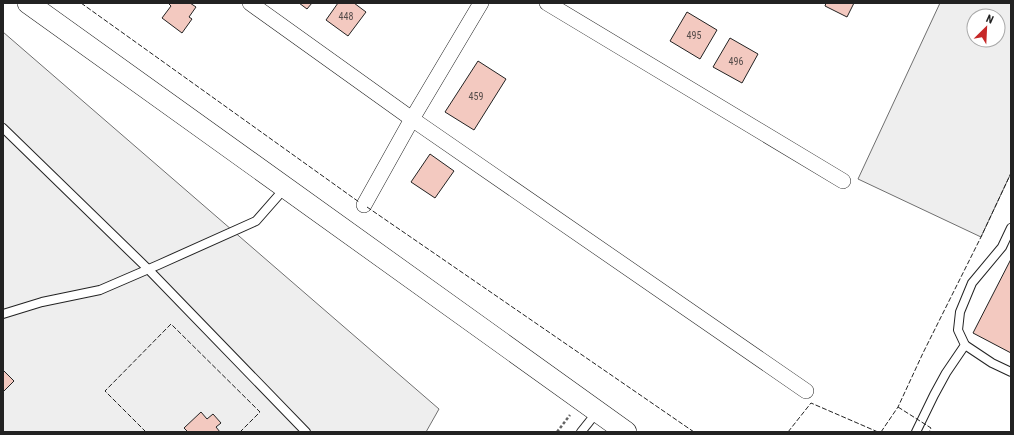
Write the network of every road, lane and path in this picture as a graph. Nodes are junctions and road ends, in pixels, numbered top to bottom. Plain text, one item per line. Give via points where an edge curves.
1 (28, 3) edge
2 (250, 3) edge
3 (481, 3) edge
4 (547, 3) edge
5 (412, 119) junction
6 (3, 128) edge
7 (843, 181) dead end
8 (285, 188) junction
9 (364, 205) dead end
10 (1011, 228) edge
11 (148, 270) junction
12 (3, 314) edge
13 (965, 345) junction
14 (1011, 372) edge
15 (806, 391) dead end
16 (597, 412) junction
17 (306, 432) edge
18 (581, 432) edge
19 (626, 432) edge
20 (916, 432) edge

1 - 8 street
2 - 5 street
3 - 5 street
4 - 7 street
5 - 9 street
5 - 15 street
6 - 11 lane
8 - 11 lane via 256,221
8 - 16 street
10 - 13 lane via 1002,247 972,283 960,312 958,330
11 - 12 lane via 100,290 42,302
11 - 17 lane
13 - 14 lane
13 - 20 lane via 946,373
16 - 18 lane
16 - 19 street

